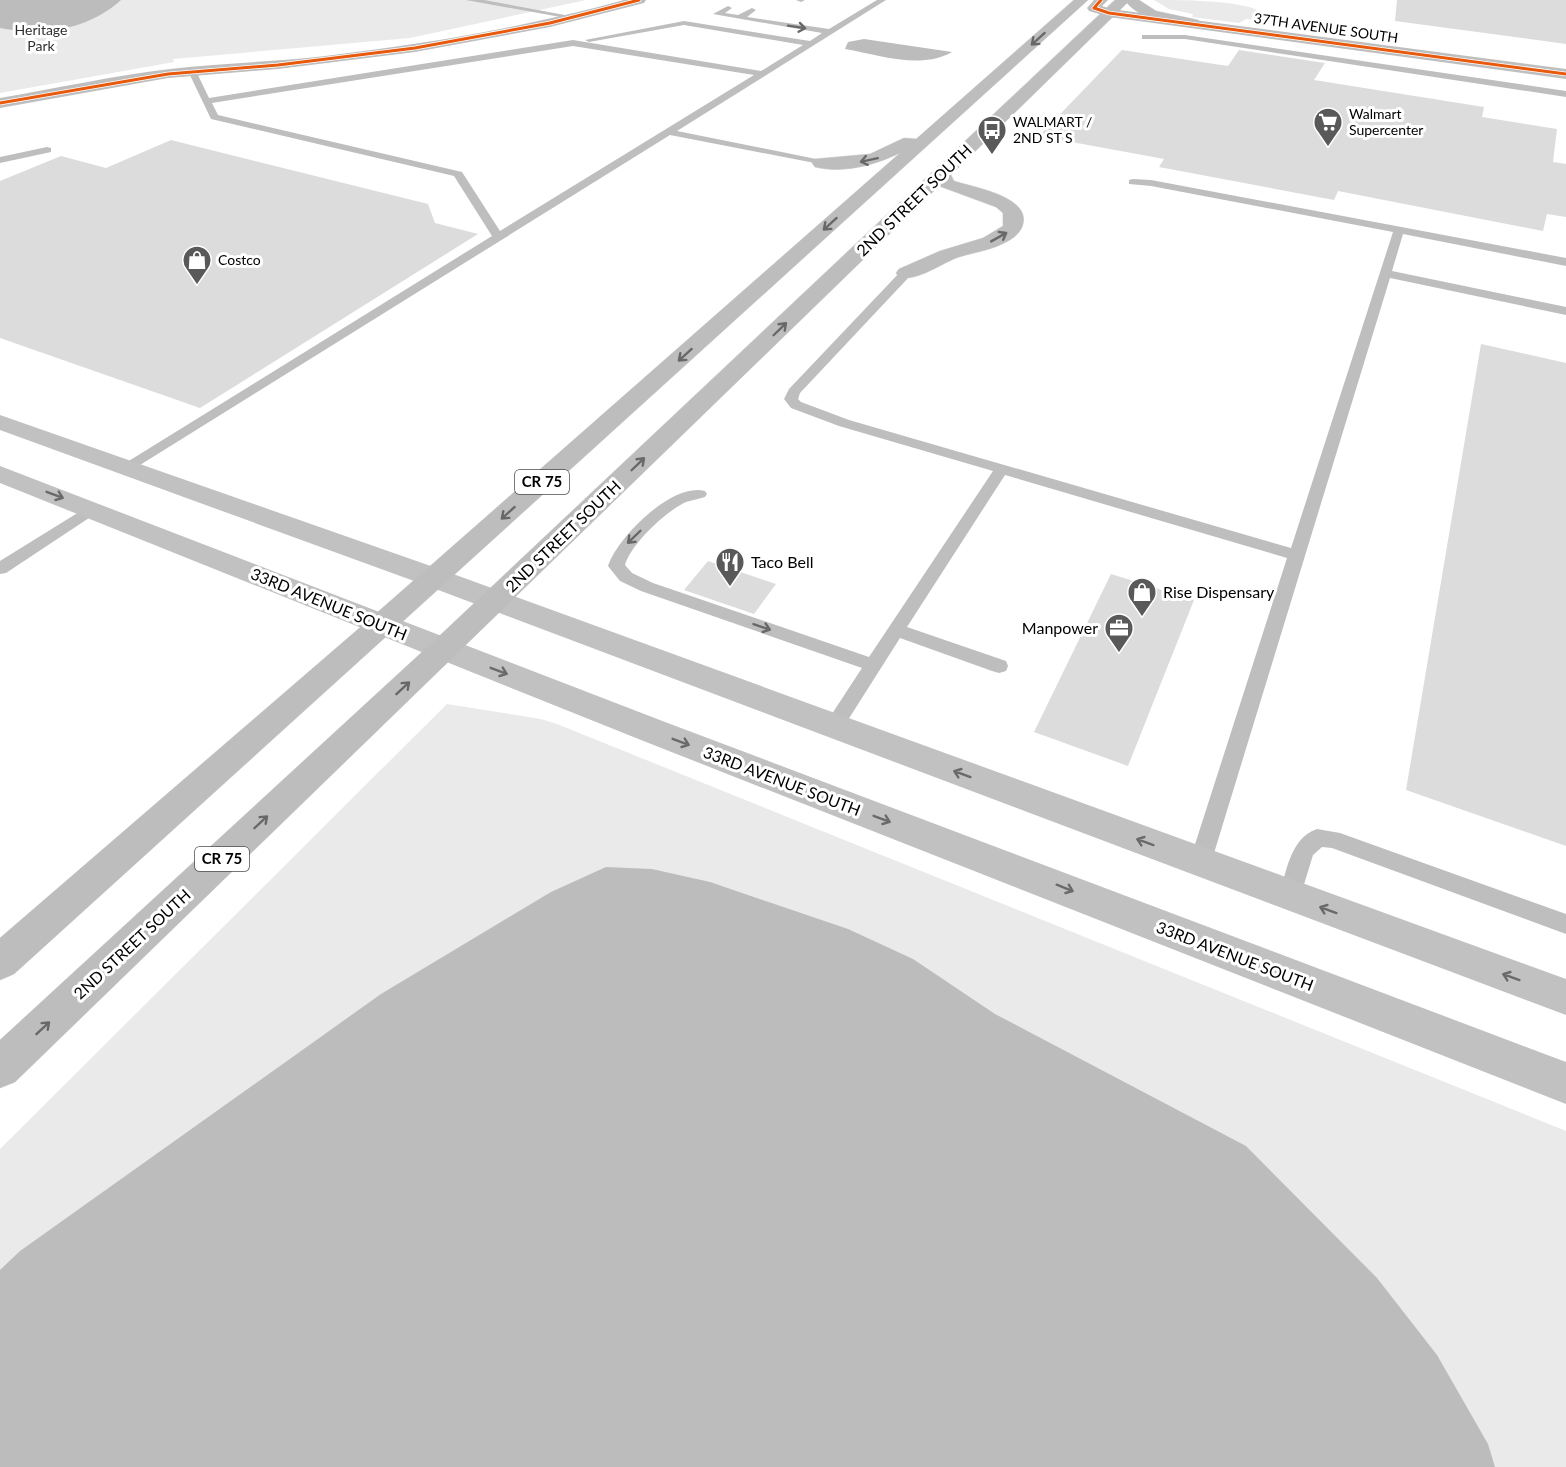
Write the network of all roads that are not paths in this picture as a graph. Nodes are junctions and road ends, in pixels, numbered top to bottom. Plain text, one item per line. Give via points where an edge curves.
1 (470, 0) edge
2 (639, 0) edge
3 (882, 0) edge
4 (1132, 0) edge
5 (1069, 4) edge
6 (1111, 4) edge
7 (728, 8) dead end
8 (752, 10) dead end
9 (775, 15) dead end
10 (578, 18) junction
11 (739, 18) junction
12 (763, 22) junction
13 (1193, 23) junction
14 (829, 32) junction
15 (1256, 32) junction
16 (1145, 37) dead end
17 (573, 43) junction
18 (812, 44) junction
19 (1245, 45) junction
20 (192, 71) junction
21 (762, 74) junction
22 (1566, 74) edge
23 (1566, 94) edge
24 (206, 101) junction
25 (0, 103) edge
26 (941, 127) junction
27 (668, 132) junction
28 (47, 150) dead end
29 (0, 160) edge
30 (821, 162) junction
31 (941, 174) junction
32 (1133, 182) dead end
33 (857, 201) junction
34 (908, 207) junction
35 (1399, 230) junction
36 (498, 237) junction
37 (1566, 262) edge
38 (906, 273) junction
39 (1387, 274) junction
40 (1566, 310) edge
41 (0, 422) edge
42 (126, 467) junction
43 (1002, 469) junction
44 (0, 474) edge
45 (699, 494) dead end
46 (92, 509) junction
47 (1298, 556) junction
48 (0, 569) edge
49 (435, 578) junction
50 (495, 601) junction
51 (382, 625) junction
52 (896, 630) junction
53 (445, 649) junction
54 (873, 665) junction
55 (999, 666) dead end
56 (834, 726) junction
57 (1200, 863) junction
58 (1290, 897) junction
59 (1566, 924) edge
60 (0, 962) edge
61 (1566, 997) edge
62 (0, 1068) edge
63 (1566, 1083) edge

1 - 10 lane
2 - 10 street
3 - 14 lane
4 - 13 main road via 1150,12
5 -> 26 main road, 2ND STREET SOUTH / CR 75
6 - 13 street, 37TH AVENUE SOUTH
6 - 31 main road, 2ND STREET SOUTH / CR 75
7 - 11 lane via 717,14
8 - 11 lane
9 - 12 lane
10 - 20 street via 363,56
11 - 12 lane
12 -> 14 lane
13 - 15 street, 37TH AVENUE SOUTH
14 - 18 lane
15 - 19 lane
15 - 22 street, 37TH AVENUE SOUTH
16 - 19 lane via 1185,36
17 - 18 lane via 684,23
17 - 21 lane
17 - 24 lane
18 - 21 lane
19 - 23 lane
20 - 24 lane
20 - 25 street
21 - 27 lane
24 - 36 lane via 214,117 458,174
26 -> 30 main road via 874,159
26 - 33 main road, 2ND STREET SOUTH / CR 75
27 - 30 lane
27 - 36 lane
28 - 29 lane
30 - 33 main road via 859,184
31 - 34 main road, 2ND STREET SOUTH / CR 75
38 -> 31 main road via 951,253 994,241 1010,231 1014,223 1006,206 990,197 946,185
32 - 35 lane
33 -> 49 main road, 2ND STREET SOUTH / CR 75
34 - 38 main road via 944,202 971,207 982,220 968,235 939,244
50 -> 34 main road, 2ND STREET SOUTH / CR 75
35 - 37 lane
35 - 39 lane
36 - 42 lane
38 - 43 lane via 791,399 796,405 844,423
39 - 40 lane
39 - 47 lane
41 - 42 main road
42 - 49 main road
43 - 47 lane
43 - 52 lane
44 -> 46 main road, 33RD AVENUE SOUTH
45 -> 54 lane via 671,504 640,531 620,553 616,567 620,572 646,587
46 - 48 lane
46 - 51 main road, 33RD AVENUE SOUTH
47 - 57 lane
49 - 50 main road
49 - 51 main road, 2ND STREET SOUTH / CR 75
50 - 53 main road, 2ND STREET SOUTH / CR 75
50 - 56 main road
51 - 53 main road, 33RD AVENUE SOUTH
51 - 60 main road, 2ND STREET SOUTH / CR 75
52 - 54 lane
52 - 55 lane
62 -> 53 main road, 2ND STREET SOUTH / CR 75
53 -> 63 main road, 33RD AVENUE SOUTH
54 - 56 lane
57 -> 56 main road
57 - 58 main road
58 - 59 lane via 1304,851 1317,838 1333,839
61 -> 58 main road

